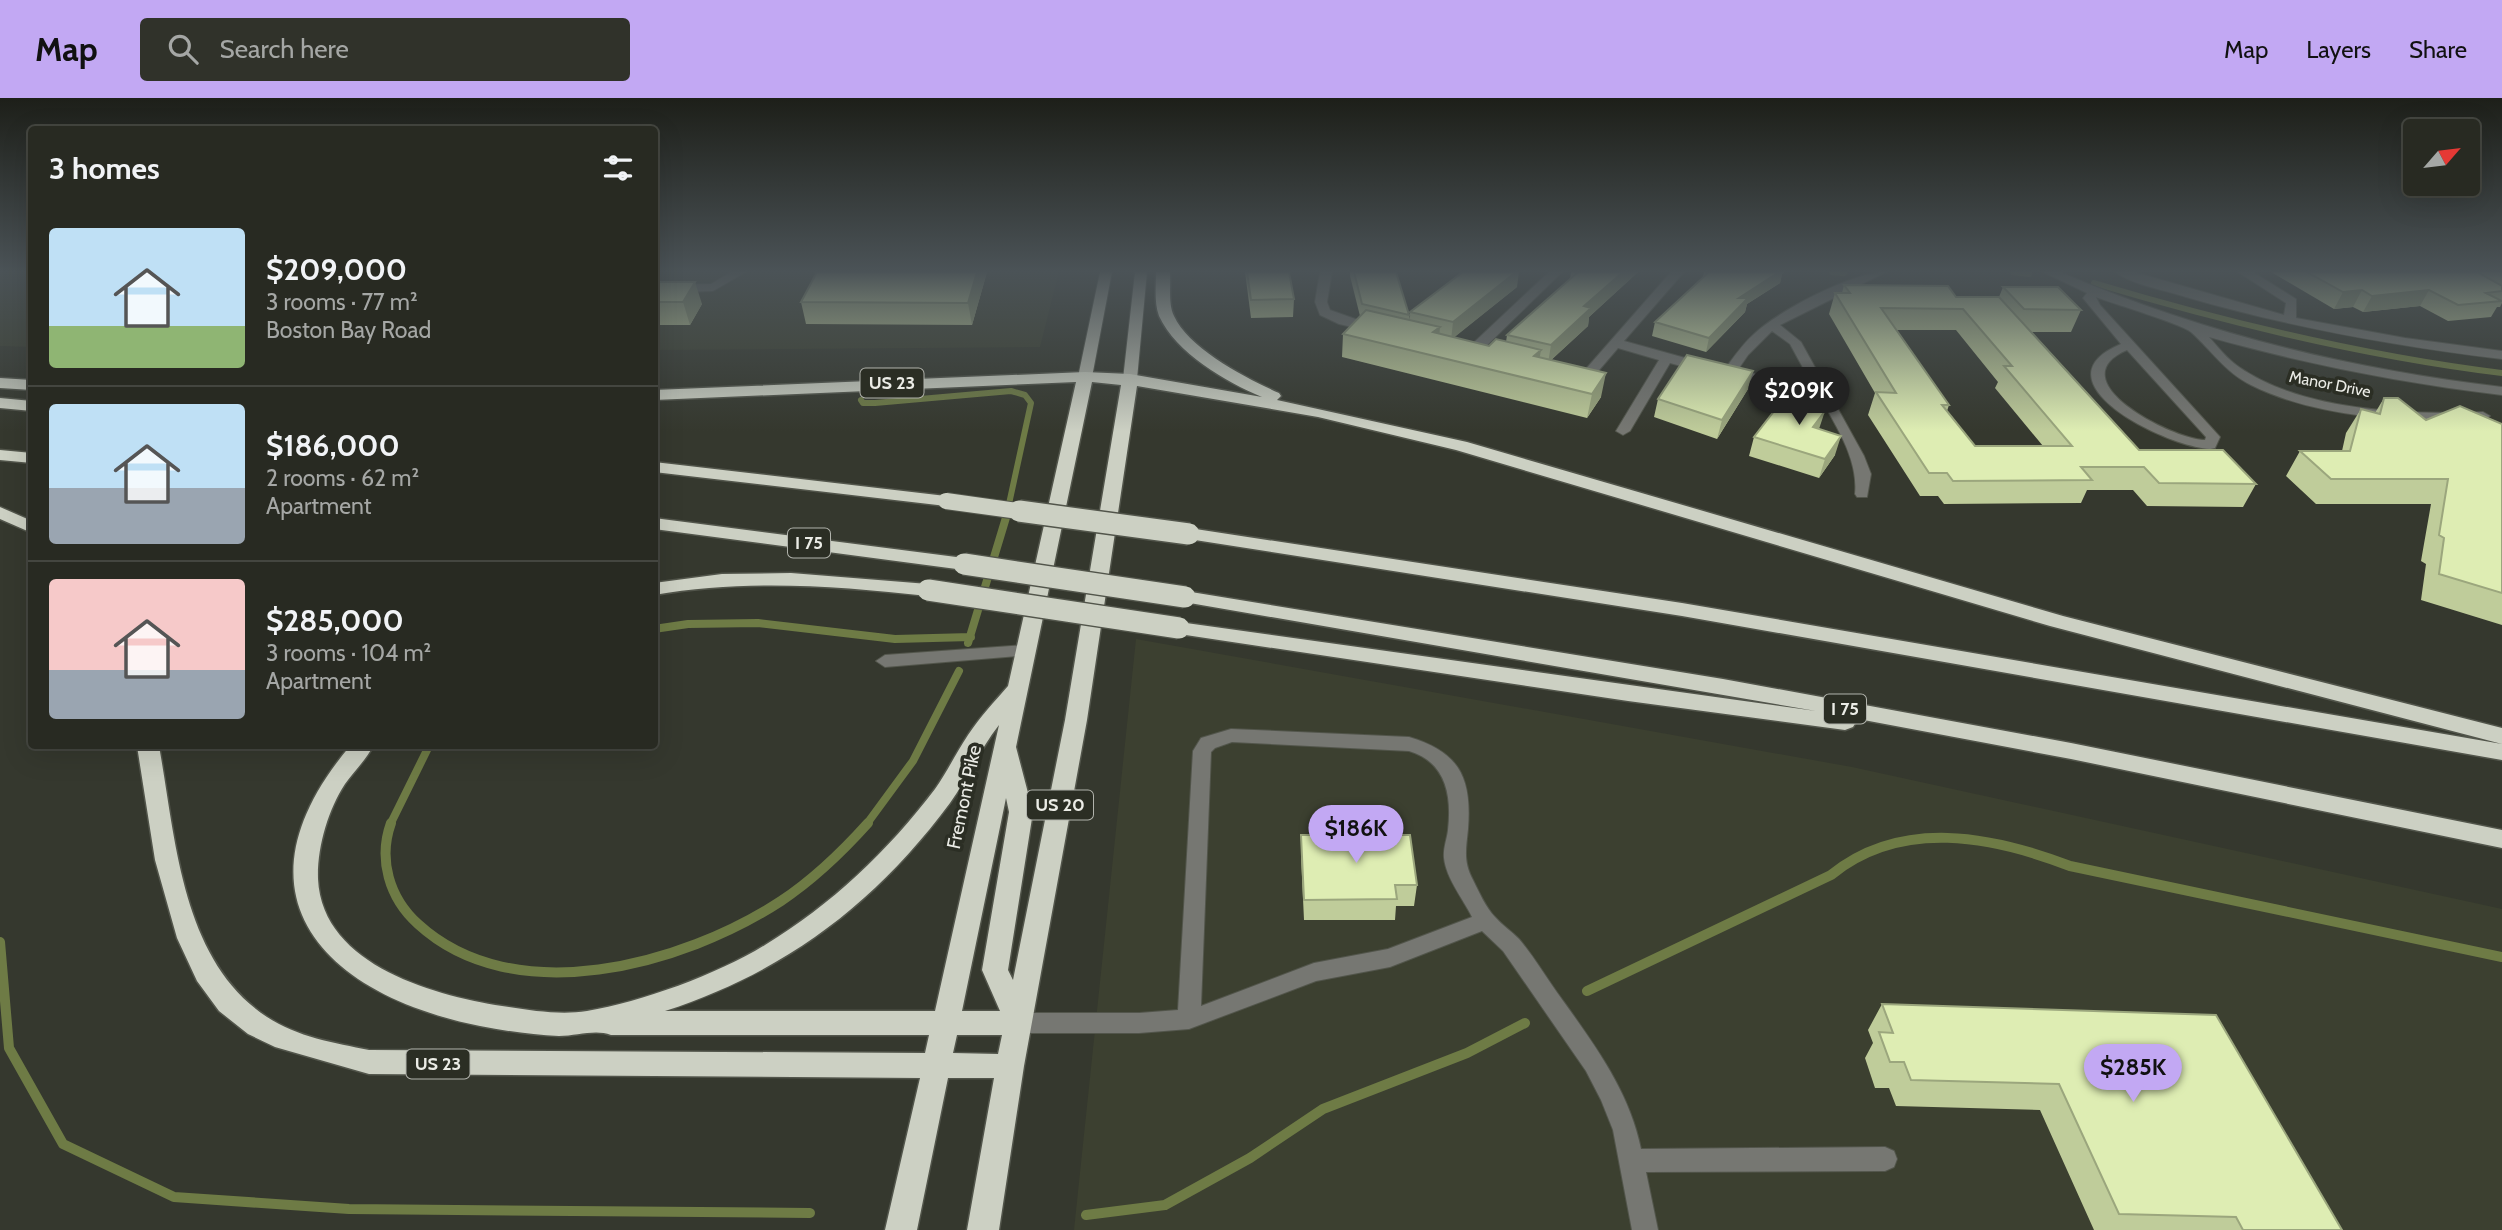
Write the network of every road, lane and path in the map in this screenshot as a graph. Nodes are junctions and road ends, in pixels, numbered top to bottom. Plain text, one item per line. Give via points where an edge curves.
1 (1095, 325) edge
2 (1134, 325) edge
3 (1174, 325) edge
4 (1354, 325) edge
5 (1501, 325) edge
6 (1631, 325) edge
7 (2112, 325) edge
8 (2184, 325) edge
9 (2313, 325) edge
10 (1773, 326) joint
11 (2193, 328) junction
12 (1393, 335) edge
13 (1615, 343) junction
14 (2129, 345) junction
15 (1472, 352) edge
16 (2502, 355) edge
17 (1667, 357) junction
18 (1730, 372) junction
19 (1562, 374) edge
20 (1085, 377) junction
21 (1130, 379) junction
22 (1817, 380) junction
23 (0, 383) edge
24 (28, 385) edge
25 (2469, 388) junction
26 (2502, 391) edge
27 (658, 396) edge
28 (0, 403) edge
29 (28, 406) edge
30 (1318, 412) junction
31 (2483, 416) junction
32 (2495, 428) edge
33 (1623, 431) dead end
34 (0, 455) edge
35 (28, 458) edge
36 (658, 467) edge
37 (1862, 494) dead end
38 (0, 512) edge
39 (658, 524) edge
40 (28, 526) edge
41 (658, 589) edge
42 (1025, 651) junction
43 (885, 661) dead end
44 (1016, 690) junction
45 (2502, 736) edge
46 (1005, 741) junction
47 (149, 749) edge
48 (360, 749) edge
49 (2071, 751) junction
50 (2502, 752) edge
51 (2502, 839) edge
52 (1485, 921) junction
53 (1189, 1018) junction
54 (584, 1023) junction
55 (944, 1023) junction
56 (1019, 1023) junction
57 (935, 1066) junction
58 (1010, 1066) junction
59 (1885, 1159) dead end
60 (1631, 1161) junction
61 (901, 1230) edge
62 (983, 1230) edge
63 (1645, 1230) edge

1 - 20 main road
2 - 21 main road, US 20
3 - 30 highway via 1218,368 1266,394
4 - 12 street
5 - 15 street
6 - 13 street
7 - 14 street
8 - 11 street
9 - 16 street
10 - 18 street via 1739,356
10 - 22 street via 1795,342
11 - 25 street via 2318,361
11 - 31 street, Manor Drive via 2233,369 2295,398 2441,417
13 - 17 street
13 - 19 street via 1589,373
14 - 14 street via 2110,353 2100,365 2100,382 2114,401 2180,441 2210,445 2213,437
17 - 18 street
17 - 33 street
18 - 22 street
20 - 21 highway, US 23
20 - 27 highway, US 23
20 - 42 highway, Fremont Pike
21 - 30 highway
21 - 56 highway, US 20 via 1076,720
22 - 37 street via 1857,456 1864,474
23 - 24 highway
25 - 26 street
25 - 31 street
28 - 29 highway
30 - 45 highway via 1461,446 2044,617
31 - 32 street
34 - 35 highway
36 - 50 highway, bridge via 946,501 1459,572
38 - 40 highway
39 - 49 highway, I 75, bridge via 1185,597 1723,686
41 - 49 highway, bridge via 789,578 928,590 1628,694
42 - 43 street
42 - 44 highway, Fremont Pike
44 - 46 highway, Fremont Pike
44 - 54 highway via 975,742 944,793 853,897 773,954 693,992
46 - 55 highway, Fremont Pike
46 - 56 highway via 1021,812 995,970
47 - 57 highway, US 23 via 176,895 201,966 230,1004 257,1026 312,1050 369,1062
48 - 54 highway via 327,794 307,857 315,918 331,944 385,987 443,1008 511,1019
49 - 51 highway, I 75
52 - 53 street via 1390,958 1314,972
52 - 53 street via 1454,858 1457,813 1452,769 1444,758 1409,744 1219,738 1202,751
52 - 60 street via 1511,945 1611,1096
53 - 56 street via 1139,1023
54 - 55 highway
55 - 56 highway
55 - 57 highway, Fremont Pike
56 - 58 highway, US 20
57 - 58 highway
57 - 61 highway, Fremont Pike
58 - 62 highway, US 20
59 - 60 street
60 - 63 street

